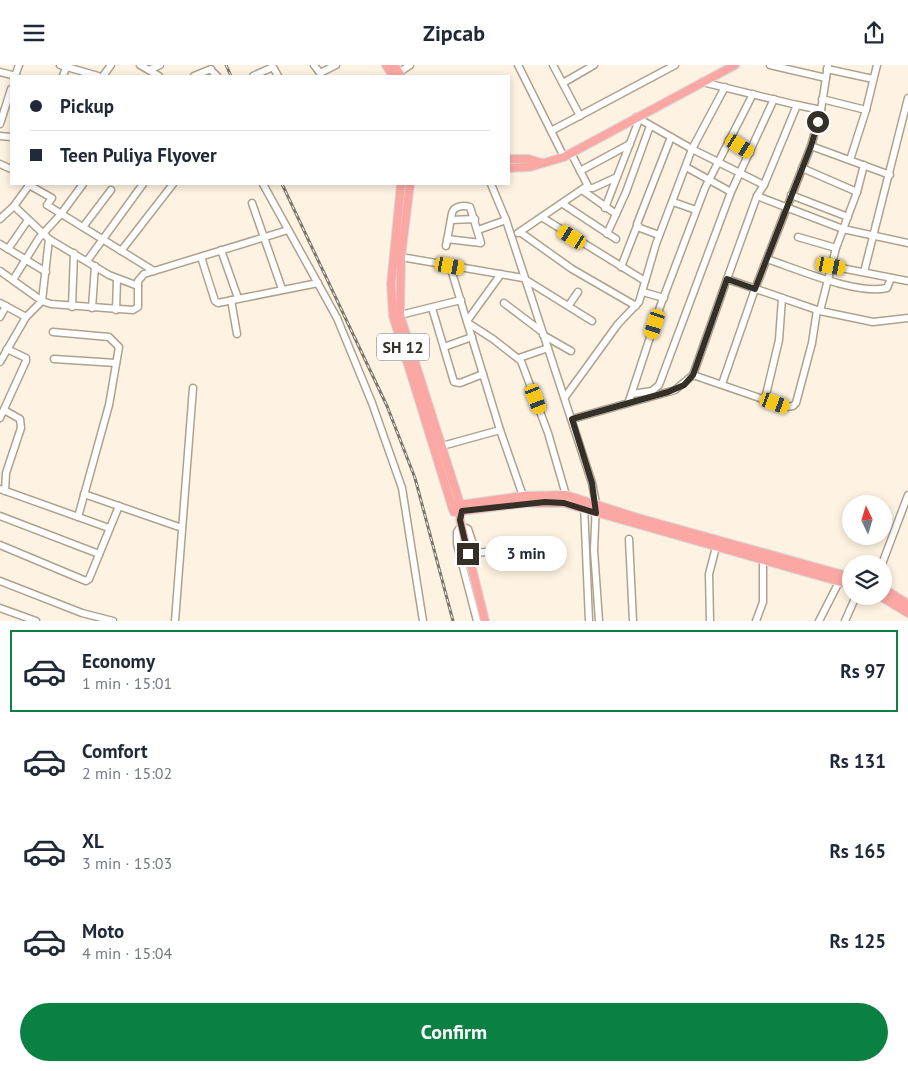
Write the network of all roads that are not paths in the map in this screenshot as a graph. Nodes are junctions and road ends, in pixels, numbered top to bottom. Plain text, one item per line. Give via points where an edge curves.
1 (140, 65) edge
2 (160, 65) edge
3 (314, 65) edge
4 (336, 65) edge
5 (386, 65) edge
6 (394, 65) edge
7 (410, 65) edge
8 (518, 65) edge
9 (553, 65) edge
10 (675, 65) edge
11 (734, 65) edge
12 (770, 65) edge
13 (877, 65) edge
14 (63, 66) edge
15 (273, 66) edge
16 (589, 66) edge
17 (827, 67) edge
18 (0, 71) edge
19 (148, 71) junction
20 (213, 71) edge
21 (13, 75) edge
22 (94, 75) edge
23 (157, 75) edge
24 (198, 75) edge
25 (255, 75) edge
26 (397, 75) edge
27 (826, 78) junction
28 (874, 79) junction
29 (702, 82) junction
30 (563, 83) junction
31 (725, 87) junction
32 (753, 94) junction
33 (0, 96) edge
34 (908, 98) edge
35 (10, 99) edge
36 (774, 99) junction
37 (822, 99) junction
38 (797, 105) junction
39 (821, 110) junction
40 (866, 110) junction
41 (580, 116) junction
42 (637, 119) junction
43 (0, 124) edge
44 (650, 125) junction
45 (550, 131) junction
46 (671, 137) junction
47 (729, 140) junction
48 (630, 144) junction
49 (811, 146) junction
50 (692, 149) junction
51 (572, 153) junction
52 (750, 153) junction
53 (564, 157) junction
54 (510, 159) edge
55 (850, 160) junction
56 (718, 162) junction
57 (544, 163) junction
58 (864, 165) junction
59 (686, 167) junction
60 (510, 168) edge
61 (802, 168) junction
62 (580, 171) junction
63 (741, 174) junction
64 (890, 175) junction
65 (617, 177) junction
66 (709, 179) junction
67 (28, 185) edge
68 (31, 185) edge
69 (82, 185) edge
70 (142, 185) edge
71 (172, 185) edge
72 (264, 185) edge
73 (401, 185) edge
74 (410, 185) edge
75 (491, 185) edge
76 (764, 185) junction
77 (585, 188) junction
78 (111, 190) dead end
79 (731, 192) junction
80 (857, 192) junction
81 (757, 195) junction
82 (791, 195) junction
83 (673, 202) junction
84 (252, 203) dead end
85 (563, 204) junction
86 (14, 206) junction
87 (786, 207) junction
88 (605, 208) junction
89 (696, 210) junction
90 (61, 214) junction
91 (616, 214) junction
92 (1, 217) edge
93 (848, 217) junction
94 (542, 218) junction
95 (475, 219) junction
96 (28, 220) junction
97 (451, 220) junction
98 (506, 220) junction
99 (638, 226) junction
100 (83, 227) junction
101 (843, 229) junction
102 (288, 230) junction
103 (478, 230) junction
104 (520, 232) junction
105 (43, 234) junction
106 (607, 234) junction
107 (659, 235) junction
108 (874, 236) junction
109 (263, 237) junction
110 (511, 237) junction
111 (798, 237) dead end
112 (50, 239) junction
113 (616, 239) dead end
114 (102, 240) junction
115 (0, 243) edge
116 (908, 243) edge
117 (8, 249) junction
118 (836, 249) junction
119 (221, 250) junction
120 (120, 251) junction
121 (74, 253) junction
122 (201, 257) junction
123 (401, 257) junction
124 (767, 259) junction
125 (24, 260) junction
126 (87, 261) junction
127 (95, 266) junction
128 (450, 266) junction
129 (831, 266) junction
130 (621, 267) junction
131 (0, 271) edge
132 (154, 271) junction
133 (46, 272) junction
134 (864, 272) junction
135 (501, 274) junction
136 (523, 278) junction
137 (891, 278) junction
138 (117, 279) junction
139 (727, 279) junction
140 (13, 280) junction
141 (828, 280) junction
142 (645, 281) junction
143 (908, 281) edge
144 (318, 283) junction
145 (138, 286) junction
146 (282, 289) junction
147 (755, 289) junction
148 (578, 292) dead end
149 (643, 292) junction
150 (664, 298) junction
151 (782, 298) junction
152 (235, 299) junction
153 (461, 300) junction
154 (42, 301) junction
155 (504, 303) dead end
156 (3, 305) edge
157 (569, 305) junction
158 (636, 306) junction
159 (72, 307) junction
160 (92, 308) junction
161 (432, 308) junction
162 (116, 310) junction
163 (819, 310) junction
164 (400, 315) junction
165 (0, 317) edge
166 (26, 317) junction
167 (908, 318) edge
168 (592, 321) dead end
169 (467, 322) junction
170 (53, 333) dead end
171 (543, 333) junction
172 (237, 334) dead end
173 (472, 337) junction
174 (444, 347) junction
175 (548, 348) junction
176 (7, 349) junction
177 (571, 351) dead end
178 (519, 358) junction
179 (54, 359) dead end
180 (0, 362) edge
181 (116, 363) junction
182 (483, 375) junction
183 (693, 375) junction
184 (722, 384) junction
185 (193, 388) dead end
186 (632, 394) junction
187 (565, 397) junction
188 (765, 399) junction
189 (629, 401) junction
190 (4, 410) junction
191 (0, 418) edge
192 (572, 419) junction
193 (500, 430) junction
194 (442, 445) junction
195 (2, 490) edge
196 (84, 494) junction
197 (566, 495) junction
198 (908, 495) edge
199 (523, 496) junction
200 (584, 500) junction
201 (596, 503) junction
202 (119, 506) junction
203 (457, 508) junction
204 (584, 509) junction
205 (596, 513) junction
206 (0, 516) edge
207 (78, 517) junction
208 (460, 523) junction
209 (109, 528) junction
210 (182, 528) junction
211 (628, 539) dead end
212 (0, 545) edge
213 (547, 545) dead end
214 (716, 547) junction
215 (99, 554) junction
216 (885, 555) edge
217 (763, 560) junction
218 (842, 574) edge
219 (0, 581) edge
220 (839, 582) junction
221 (842, 583) edge
222 (892, 594) edge
223 (892, 603) edge
224 (908, 604) edge
225 (852, 605) edge
226 (0, 608) edge
227 (82, 613) junction
228 (908, 613) edge
229 (99, 619) edge
230 (36, 621) edge
231 (79, 621) edge
232 (113, 621) edge
233 (175, 621) edge
234 (423, 621) edge
235 (477, 621) edge
236 (484, 621) edge
237 (589, 621) edge
238 (600, 621) edge
239 (633, 621) edge
240 (710, 621) edge
241 (756, 621) edge
242 (819, 621) edge
243 (845, 621) edge

1 - 19 street
2 - 19 street
3 - 4 street via 320,73
5 - 26 main road
6 - 26 main road
7 - 26 street
8 - 45 street
9 - 30 street
10 - 41 street
11 - 29 main road
12 - 27 street
13 - 28 street
14 - 22 street
15 - 25 street
16 - 30 street
17 - 27 street
17 - 28 street
18 - 21 street
19 - 23 street
20 - 24 street
27 - 37 street
28 - 40 street
29 - 31 street
29 - 42 main road
30 - 41 street
31 - 32 street
31 - 50 street
32 - 36 street
32 - 47 street
33 - 35 street
34 - 64 street
35 - 43 street
36 - 38 street
36 - 52 street
37 - 39 street
37 - 40 street
38 - 39 street
38 - 76 street
39 - 49 street
40 - 55 street
41 - 45 street
42 - 44 street
42 - 48 street
42 - 51 main road
44 - 46 street
44 - 91 street
45 - 53 street
46 - 50 street
46 - 99 street
47 - 52 street
47 - 56 street
48 - 62 street
48 - 65 street
49 - 55 street
49 - 61 street
50 - 56 street
50 - 59 street
51 - 53 main road
51 - 62 street
52 - 63 street
53 - 57 main road
54 - 57 main road
55 - 58 street
56 - 63 street
56 - 66 street
57 - 60 main road
58 - 64 street
58 - 80 street
59 - 66 street
59 - 83 street
61 - 80 street
61 - 82 street
62 - 77 street
63 - 76 street
63 - 79 street
64 - 108 street
65 - 77 street via 593,189
65 - 88 street
66 - 79 street
66 - 89 street
67 - 86 street
68 - 90 street via 52,199 47,205
69 - 90 street
70 - 114 street
71 - 120 street
72 - 102 street
73 - 203 main road, SH 12 via 391,284 393,316
74 - 123 main road, SH 12
75 - 98 street
76 - 81 street
77 - 85 street
77 - 88 street
78 - 100 street
79 - 186 street via 659,385 652,391
80 - 93 street
81 - 87 street
81 - 139 street
82 - 87 street
82 - 93 street
83 - 89 street
83 - 107 street
84 - 109 street
85 - 94 street
85 - 106 street
86 - 92 street
86 - 96 street
87 - 101 street
87 - 124 street
88 - 91 street
89 - 150 street
90 - 100 street
90 - 105 street
91 - 106 street
93 - 101 street
94 - 104 street
94 - 130 street
95 - 97 street
95 - 97 street via 472,208 466,206 454,209
95 - 103 street
96 - 105 street
96 - 117 street
97 - 103 street via 447,242 480,244
98 - 103 street
98 - 110 street
99 - 107 street
99 - 130 street
100 - 114 street
101 - 108 street
101 - 118 street
102 - 109 street
102 - 144 street
104 - 110 street
104 - 158 street via 572,269
105 - 112 street
105 - 125 street
106 - 113 street
107 - 142 street
108 - 116 street
108 - 134 street
109 - 119 street
109 - 146 street
110 - 136 street
111 - 118 street
112 - 121 street
112 - 133 street
114 - 120 street
114 - 126 street
115 - 117 street
117 - 125 street
118 - 129 street
119 - 122 street
119 - 152 street
120 - 132 street
121 - 126 street
121 - 159 street
122 - 132 street
122 - 152 street via 215,301
123 - 128 street
123 - 164 main road, SH 12
124 - 141 street
124 - 147 street
125 - 133 street
125 - 140 street
126 - 127 street
127 - 138 street
127 - 160 street
128 - 135 street
128 - 153 street
129 - 134 street
129 - 141 street
130 - 142 street
131 - 140 street
132 - 145 street via 140,276
133 - 154 street
134 - 137 street
135 - 136 street
135 - 169 street
136 - 157 street
136 - 171 street
137 - 141 street via 889,287 883,289
137 - 143 street
138 - 145 street
138 - 162 street
139 - 147 street
139 - 183 street
140 - 154 street
141 - 163 street
142 - 149 street
144 - 146 street
144 - 234 street via 341,327 402,488
145 - 162 street via 136,309
146 - 152 street
147 - 151 street
147 - 184 street
148 - 157 street
149 - 150 street
149 - 158 street
150 - 186 street
151 - 163 street
151 - 188 street via 780,334
152 - 172 street
153 - 161 street
153 - 169 street
154 - 159 street
154 - 166 street
155 - 171 street
156 - 165 street
156 - 166 street
157 - 168 street
158 - 187 street via 618,324
159 - 160 street
160 - 162 street
161 - 164 street
161 - 174 street
163 - 167 street via 873,322
163 - 188 street via 796,403 789,407
164 - 194 main road, SH 12
166 - 176 street
169 - 173 street
169 - 178 street
170 - 181 street via 112,338 118,347
171 - 175 street
171 - 177 street
173 - 174 street
173 - 182 street
174 - 182 street via 455,383
175 - 178 street
175 - 187 street
176 - 180 street
176 - 190 street via 26,361
178 - 197 street via 548,433
179 - 181 street
181 - 196 street via 109,405
182 - 193 street
183 - 184 street
183 - 189 street via 675,390
184 - 188 street
185 - 210 street
186 - 189 street
187 - 192 street
189 - 192 street
190 - 191 street
190 - 195 street via 20,419 21,428
192 - 201 street
193 - 194 street
193 - 199 street
194 - 203 main road, SH 12
195 - 207 street
196 - 202 street
196 - 207 street
197 - 199 main road
197 - 200 main road
198 - 216 street
199 - 203 main road
200 - 201 main road
200 - 204 street
201 - 205 street
201 - 218 main road via 635,517
202 - 209 street
202 - 210 street
203 - 204 main road via 545,502
203 - 208 main road
204 - 205 main road
204 - 237 street
205 - 214 main road
205 - 238 street via 594,550
206 - 215 street
207 - 209 street
208 - 213 street via 468,529 476,553
208 - 235 street via 457,544
208 - 236 main road
209 - 215 street
210 - 233 street
211 - 239 street
212 - 215 street via 86,581
214 - 217 main road
214 - 240 street via 709,574
217 - 220 main road
217 - 241 street via 764,594
219 - 227 street
220 - 221 main road
220 - 242 street
222 - 224 main road
223 - 228 main road
225 - 243 street
226 - 230 street
227 - 229 street
227 - 231 street
229 - 232 street

